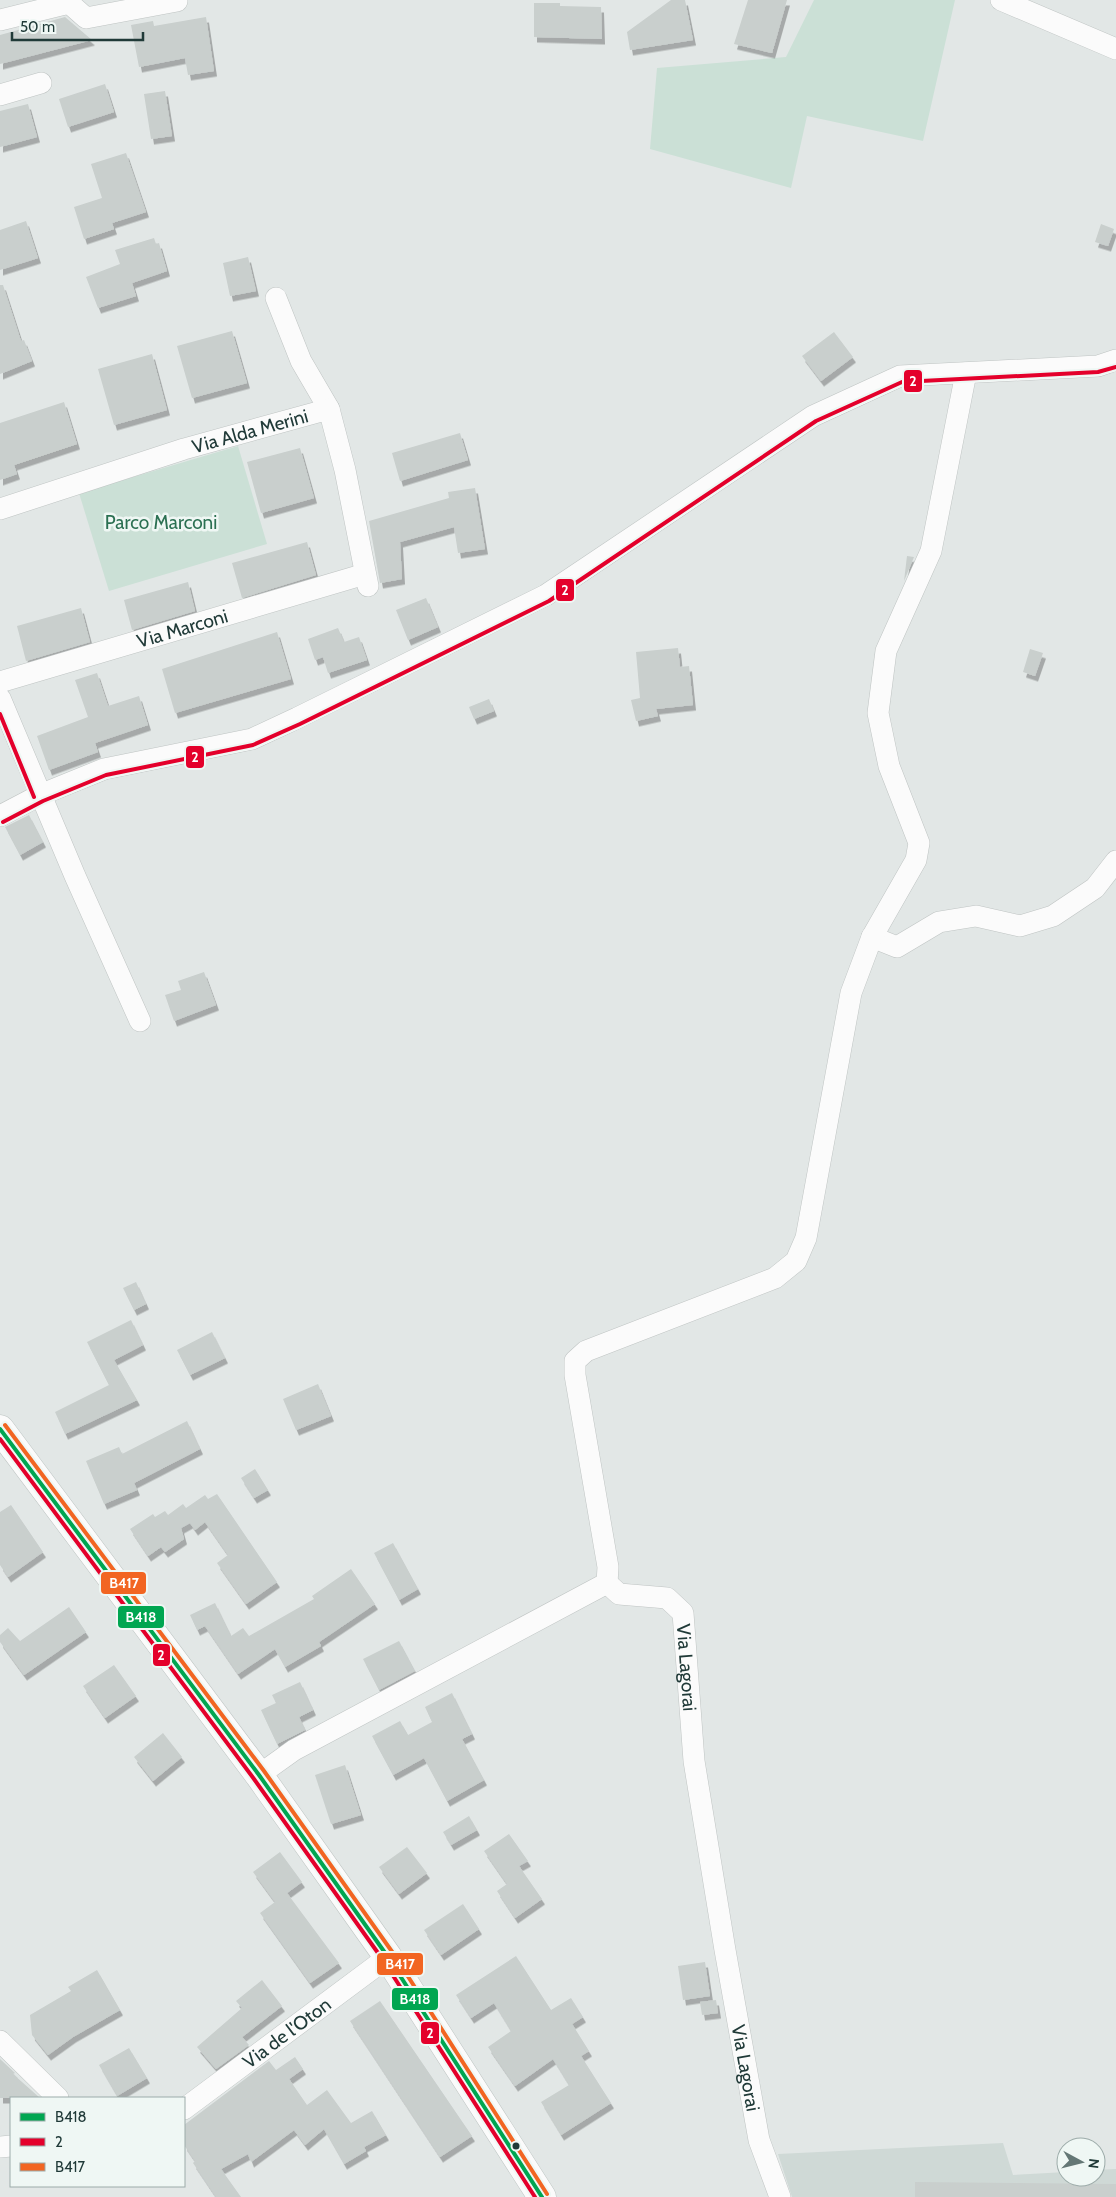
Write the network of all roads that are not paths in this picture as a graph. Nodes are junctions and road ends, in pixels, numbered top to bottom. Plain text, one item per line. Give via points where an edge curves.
1 (1001, 0) edge
2 (177, 1) edge
3 (0, 20) edge
4 (1116, 49) edge
5 (42, 83) dead end
6 (0, 95) edge
7 (276, 298) dead end
8 (1116, 360) edge
9 (966, 373) junction
10 (329, 409) junction
11 (0, 509) edge
12 (366, 580) joint
13 (0, 682) edge
14 (0, 698) edge
15 (40, 795) junction
16 (0, 816) edge
17 (1116, 861) edge
18 (872, 937) junction
19 (140, 1021) dead end
20 (0, 1429) edge
21 (607, 1583) junction
22 (259, 1774) junction
23 (388, 1957) junction
24 (0, 2040) edge
25 (57, 2097) edge
26 (185, 2108) edge
27 (542, 2197) edge
28 (780, 2197) edge

1 - 4 street
2 - 3 street via 86,18 69,3
5 - 6 street
7 - 10 street via 301,361
8 - 9 street via 1098,366
9 - 15 street via 900,376 814,416 546,595 252,739 104,769
9 - 18 street via 931,551 886,651 878,713 889,766 919,843 916,860
10 - 11 street, Via Alda Merini via 184,449
10 - 12 street, Via Alda Merini via 345,470
12 - 13 street, Via Marconi
14 - 15 street
15 - 16 street
15 - 19 street
17 - 18 street via 1094,888 1053,916 1020,926 976,916 939,922 897,947
18 - 21 street via 851,993 806,1238 796,1261 775,1278 586,1351 575,1361 608,1567
20 - 22 main road
21 - 22 street via 294,1750
21 - 28 street, Via Lagorai via 619,1594 668,1598 682,1613 694,1761 725,1950 759,2140
22 - 23 main road
23 - 26 street, Via de l'Oton
23 - 27 main road
24 - 25 street

